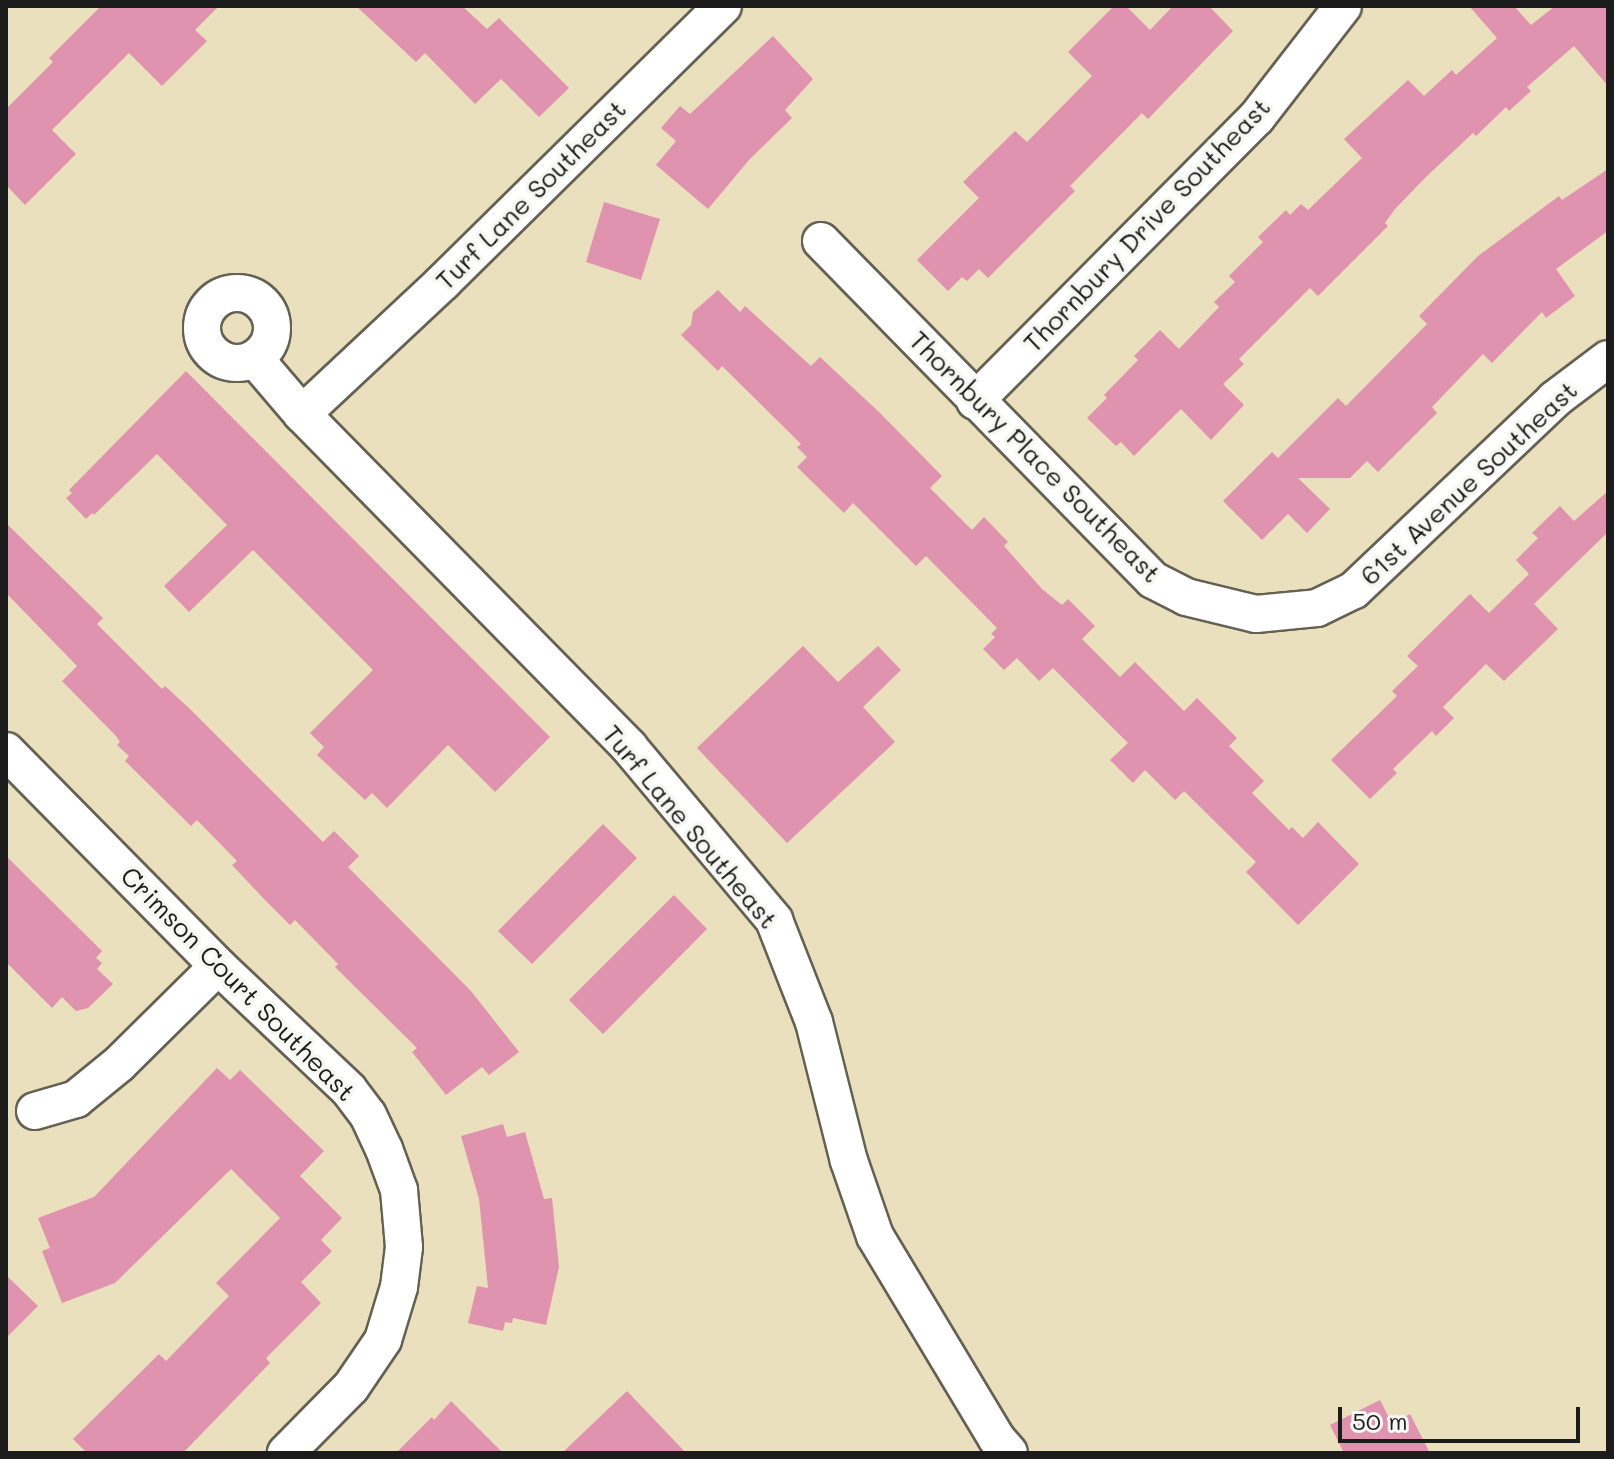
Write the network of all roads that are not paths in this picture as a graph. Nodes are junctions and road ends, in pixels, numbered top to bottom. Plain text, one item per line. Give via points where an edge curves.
1 (723, 6) edge
2 (1343, 6) edge
3 (821, 241) dead end
4 (255, 359) dead end
5 (1608, 359) edge
6 (975, 401) junction
7 (302, 414) junction
8 (1281, 613) joint
9 (6, 751) edge
10 (218, 966) junction
11 (35, 1111) dead end
12 (286, 1453) edge
13 (1009, 1453) edge

1 - 7 street, Turf Lane Southeast
2 - 6 street, Thornbury Drive Southeast via 1257,117
3 - 6 street, Thornbury Place Southeast
4 - 7 street, Turf Lane Southeast
5 - 8 street, 61st Avenue Southeast via 1544,409 1354,590 1317,608
6 - 8 street, Thornbury Place Southeast via 1153,580 1186,597 1256,614
7 - 13 street, Turf Lane Southeast via 629,747 774,920 814,1022 849,1161 875,1236
9 - 10 street, Crimson Court Southeast
10 - 11 street via 76,1099
10 - 12 street, Crimson Court Southeast via 349,1090 368,1115 399,1190 404,1247 383,1340 351,1387

